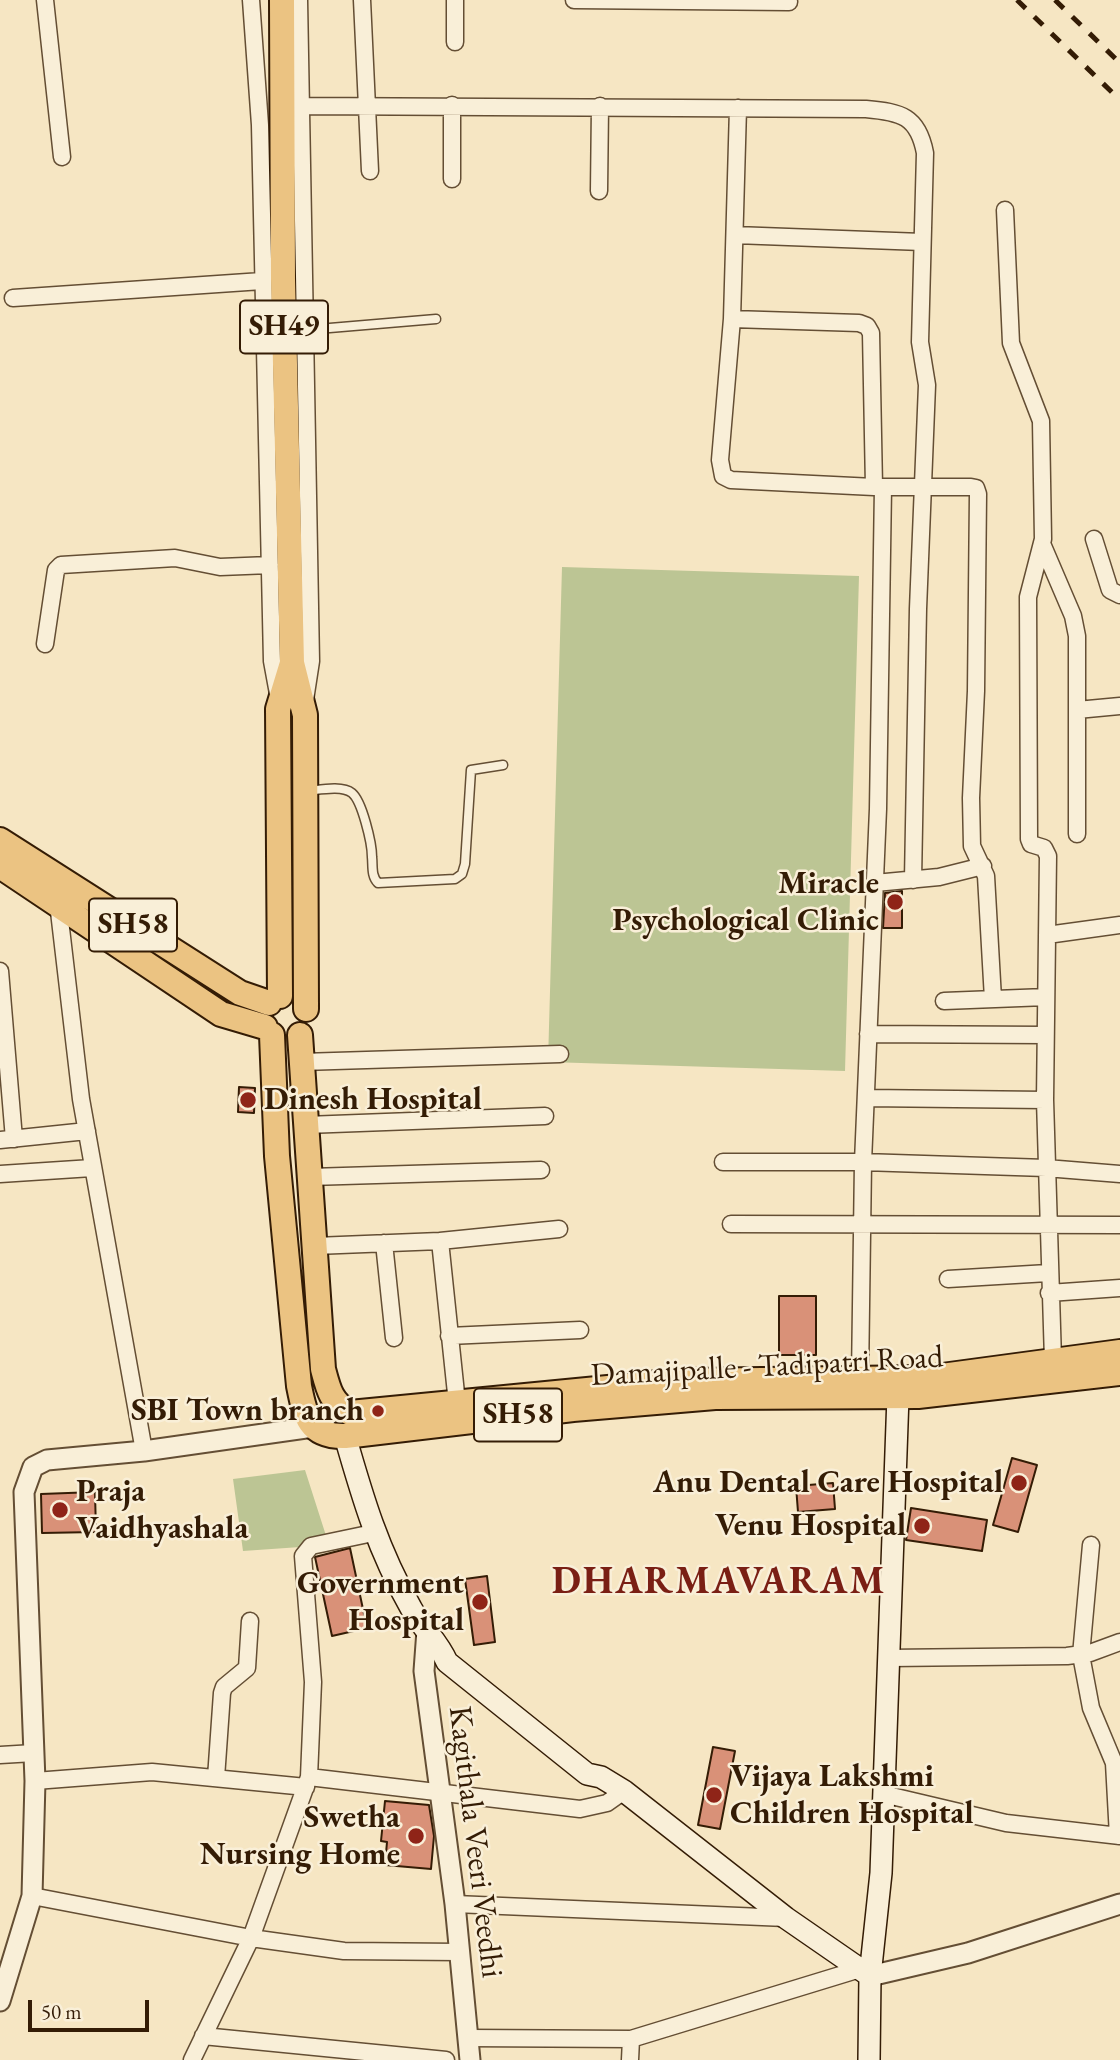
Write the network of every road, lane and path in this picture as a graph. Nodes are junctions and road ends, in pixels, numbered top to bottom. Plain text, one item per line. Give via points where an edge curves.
1 (45, 0) edge
2 (251, 0) edge
3 (282, 0) edge
4 (299, 0) edge
5 (362, 0) edge
6 (455, 0) edge
7 (574, 0) edge
8 (621, 1) edge
9 (789, 2) dead end
10 (455, 42) dead end
11 (367, 105) junction
12 (453, 105) junction
13 (301, 106) junction
14 (600, 106) junction
15 (738, 108) junction
16 (62, 157) dead end
17 (370, 171) dead end
18 (452, 180) dead end
19 (599, 191) dead end
20 (1006, 210) dead end
21 (734, 235) junction
22 (922, 242) junction
23 (262, 281) junction
24 (13, 298) dead end
25 (436, 319) dead end
26 (732, 319) junction
27 (306, 330) junction
28 (922, 486) junction
29 (878, 487) junction
30 (1094, 539) dead end
31 (1043, 546) junction
32 (270, 565) junction
33 (1120, 595) edge
34 (45, 644) dead end
35 (292, 658) junction
36 (279, 699) junction
37 (304, 704) junction
38 (1120, 706) edge
39 (1077, 710) junction
40 (503, 765) dead end
41 (293, 791) junction
42 (1077, 834) dead end
43 (0, 840) edge
44 (0, 866) edge
45 (983, 866) junction
46 (913, 880) junction
47 (875, 883) junction
48 (71, 902) junction
49 (1120, 925) edge
50 (1047, 935) junction
51 (0, 971) edge
52 (1045, 997) junction
53 (993, 999) junction
54 (944, 1001) dead end
55 (306, 1009) junction
56 (271, 1015) junction
57 (868, 1034) junction
58 (300, 1035) junction
59 (1045, 1035) junction
60 (560, 1054) dead end
61 (302, 1062) junction
62 (866, 1098) junction
63 (1045, 1100) junction
64 (545, 1116) dead end
65 (306, 1125) junction
66 (87, 1131) junction
67 (7, 1139) edge
68 (723, 1162) dead end
69 (863, 1162) junction
70 (92, 1168) junction
71 (1046, 1168) junction
72 (541, 1170) dead end
73 (0, 1174) edge
74 (1120, 1174) edge
75 (310, 1177) junction
76 (862, 1223) junction
77 (1047, 1223) junction
78 (731, 1224) dead end
79 (1120, 1225) edge
80 (559, 1229) dead end
81 (440, 1241) junction
82 (384, 1243) junction
83 (315, 1246) junction
84 (1048, 1273) junction
85 (948, 1279) dead end
86 (1120, 1288) edge
87 (1049, 1293) junction
88 (580, 1330) dead end
89 (449, 1336) junction
90 (394, 1338) dead end
91 (1120, 1352) edge
92 (1053, 1360) junction
93 (1120, 1373) edge
94 (860, 1378) junction
95 (898, 1396) junction
96 (457, 1403) junction
97 (344, 1419) junction
98 (313, 1427) junction
99 (144, 1451) junction
100 (373, 1534) junction
101 (1091, 1545) dead end
102 (250, 1620) dead end
103 (427, 1630) junction
104 (1120, 1642) edge
105 (1081, 1655) junction
106 (889, 1658) junction
107 (34, 1753) junction
108 (0, 1755) edge
109 (1117, 1762) edge
110 (216, 1778) junction
111 (35, 1782) junction
112 (308, 1782) junction
113 (624, 1791) junction
114 (883, 1794) junction
115 (440, 1795) junction
116 (1119, 1836) edge
117 (32, 1896) junction
118 (455, 1904) junction
119 (1120, 1904) edge
120 (786, 1918) junction
121 (251, 1938) junction
122 (460, 1952) junction
123 (865, 1973) junction
124 (0, 2001) edge
125 (203, 2036) junction
126 (468, 2038) junction
127 (631, 2039) junction
128 (377, 2057) edge
129 (192, 2060) edge
130 (446, 2060) edge
131 (470, 2060) edge
132 (630, 2060) edge
133 (869, 2060) edge

1 - 16 street
2 - 23 street via 260,125
3 - 35 main road, SH49
4 - 13 street
5 - 11 street
6 - 10 street
7 - 8 street
8 - 9 street
11 - 12 street
11 - 13 street
11 - 17 street
12 - 14 street
12 - 18 street
13 - 27 street
14 - 15 street
14 - 19 street
15 - 21 street
15 - 22 street via 876,109 915,124 925,153
20 - 31 street via 1011,343 1041,421
21 - 22 street
21 - 26 street
22 - 28 street via 920,342 927,385
23 - 24 street
23 - 32 street
25 - 27 lane
26 - 29 street via 867,326 871,333
26 - 29 street via 720,460 723,476
27 - 37 street via 311,661
28 - 29 street
28 - 45 street via 971,487 978,494 971,798 972,846
28 - 46 street
29 - 47 street
30 - 33 street via 1110,590
31 - 39 street via 1076,626
31 - 50 street via 1028,597 1028,825 1031,844 1044,848 1048,856
32 - 34 street via 220,567 175,558 61,565 56,570
32 - 36 street via 272,661
35 - 36 main road, SH49
35 - 37 main road, SH49
36 - 41 main road, SH49
37 - 41 main road, SH49
38 - 39 street
39 - 42 street
40 - 41 lane via 471,770 465,864 455,879 378,883 358,801 344,789
41 - 55 main road, SH49
41 - 56 main road, SH49
43 - 48 main road, SH58
44 - 48 main road, SH58
45 - 46 street
45 - 53 street
46 - 47 street
47 - 57 street
48 - 56 main road, SH58 via 240,993
48 - 66 street
49 - 50 street
50 - 52 street
51 - 67 street
52 - 53 street
52 - 59 street
53 - 54 street
55 - 56 main road, SH58 via 292,997
55 - 58 main road via 307,1023
56 - 58 main road, SH58 via 288,1040
56 - 98 main road via 290,1303 299,1386
57 - 59 street
57 - 62 street
58 - 61 main road
59 - 63 street
60 - 61 street
61 - 65 main road
62 - 63 street
62 - 69 street
63 - 71 street
64 - 65 street
65 - 75 main road
66 - 67 street
66 - 70 street
68 - 69 street
69 - 71 street
69 - 76 street
70 - 73 street
70 - 99 street
71 - 74 street
71 - 77 street
72 - 75 street
75 - 83 main road
76 - 77 street
76 - 78 street
76 - 94 street
77 - 79 street
77 - 84 street
80 - 81 street
81 - 82 street
81 - 89 street
82 - 83 street
82 - 90 street
83 - 97 main road via 323,1369 329,1393
84 - 85 street
84 - 87 street
86 - 87 street
87 - 92 street
88 - 89 street
89 - 96 street
91 - 92 main road, Damajipalle - Tadipatri Road / SH58
92 - 94 main road, Damajipalle - Tadipatri Road / SH58 via 927,1378
93 - 95 main road, Damajipalle - Tadipatri Road / SH58
94 - 96 main road, Damajipalle - Tadipatri Road / SH58 via 680,1381
95 - 97 main road, Damajipalle - Tadipatri Road / SH58 via 715,1397 560,1410
95 - 106 main road
96 - 97 main road, Damajipalle - Tadipatri Road / SH58
97 - 98 main road, Damajipalle - Tadipatri Road / SH58 via 323,1435
97 - 100 main road
98 - 99 street
99 - 107 street via 47,1460 33,1467 24,1492
100 - 103 main road via 412,1611
100 - 112 street via 311,1546 303,1556 313,1682
101 - 105 street
102 - 110 street via 247,1668 223,1687
103 - 113 main road via 441,1648 456,1653 591,1762 601,1777
103 - 115 street, Kagithala Veeri Veedhi via 424,1671
104 - 105 street
105 - 106 street
105 - 109 street via 1091,1707
106 - 114 main road
107 - 108 street
107 - 111 street
109 - 116 street
110 - 111 street via 152,1772
110 - 112 street
111 - 117 street
112 - 115 street
112 - 121 street
113 - 115 street via 607,1803 580,1809
113 - 120 main road
114 - 116 street via 1006,1823
114 - 123 main road via 881,1873
115 - 118 street, Kagithala Veeri Veedhi
117 - 121 street
117 - 124 street
118 - 120 street
118 - 122 street, Kagithala Veeri Veedhi
119 - 123 street via 968,1952
120 - 123 main road
121 - 122 street via 344,1951
121 - 125 street
122 - 126 street, Kagithala Veeri Veedhi
123 - 127 street
123 - 133 main road
125 - 128 street
125 - 129 street
126 - 127 street
126 - 131 street, Kagithala Veeri Veedhi
127 - 132 street
128 - 130 street

